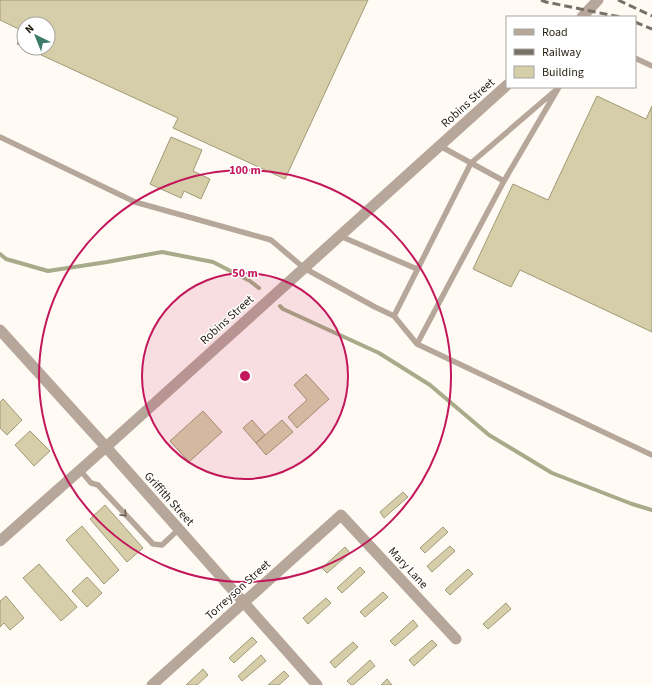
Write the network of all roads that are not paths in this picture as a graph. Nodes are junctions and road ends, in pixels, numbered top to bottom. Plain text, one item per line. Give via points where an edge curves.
1 (598, 0) edge
2 (583, 16) edge
3 (636, 58) edge
4 (652, 66) edge
5 (506, 86) edge
6 (558, 88) edge
7 (558, 88) edge
8 (0, 137) edge
9 (440, 146) junction
10 (471, 163) junction
11 (504, 181) junction
12 (340, 236) junction
13 (304, 268) junction
14 (418, 269) junction
15 (394, 316) junction
16 (0, 330) edge
17 (417, 344) junction
18 (106, 447) junction
19 (652, 455) edge
20 (80, 470) junction
21 (341, 514) joint
22 (179, 529) junction
23 (0, 541) edge
24 (244, 602) junction
25 (456, 639) dead end
26 (152, 685) edge
27 (317, 685) edge

1 - 2 street
3 - 4 lane
5 - 9 street, Robins Street
6 - 10 lane
7 - 11 lane
8 - 13 lane via 135,202 271,240
9 - 10 lane
9 - 12 street, Robins Street
10 - 11 lane
10 - 14 lane
11 - 17 lane
12 - 13 street, Robins Street
12 - 14 lane
13 - 15 lane
13 - 18 street, Robins Street
14 - 15 lane
15 - 17 lane
16 - 18 street, Griffith Street
17 - 19 lane
18 - 20 street, Robins Street
18 - 22 street, Griffith Street
20 -> 22 lane via 91,484 98,485 153,544 162,545
20 - 23 street, Robins Street
21 - 24 street, Torreyson Street
21 - 25 street, Mary Lane
22 - 24 street, Griffith Street
24 - 26 street, Torreyson Street
24 - 27 street, Griffith Street

